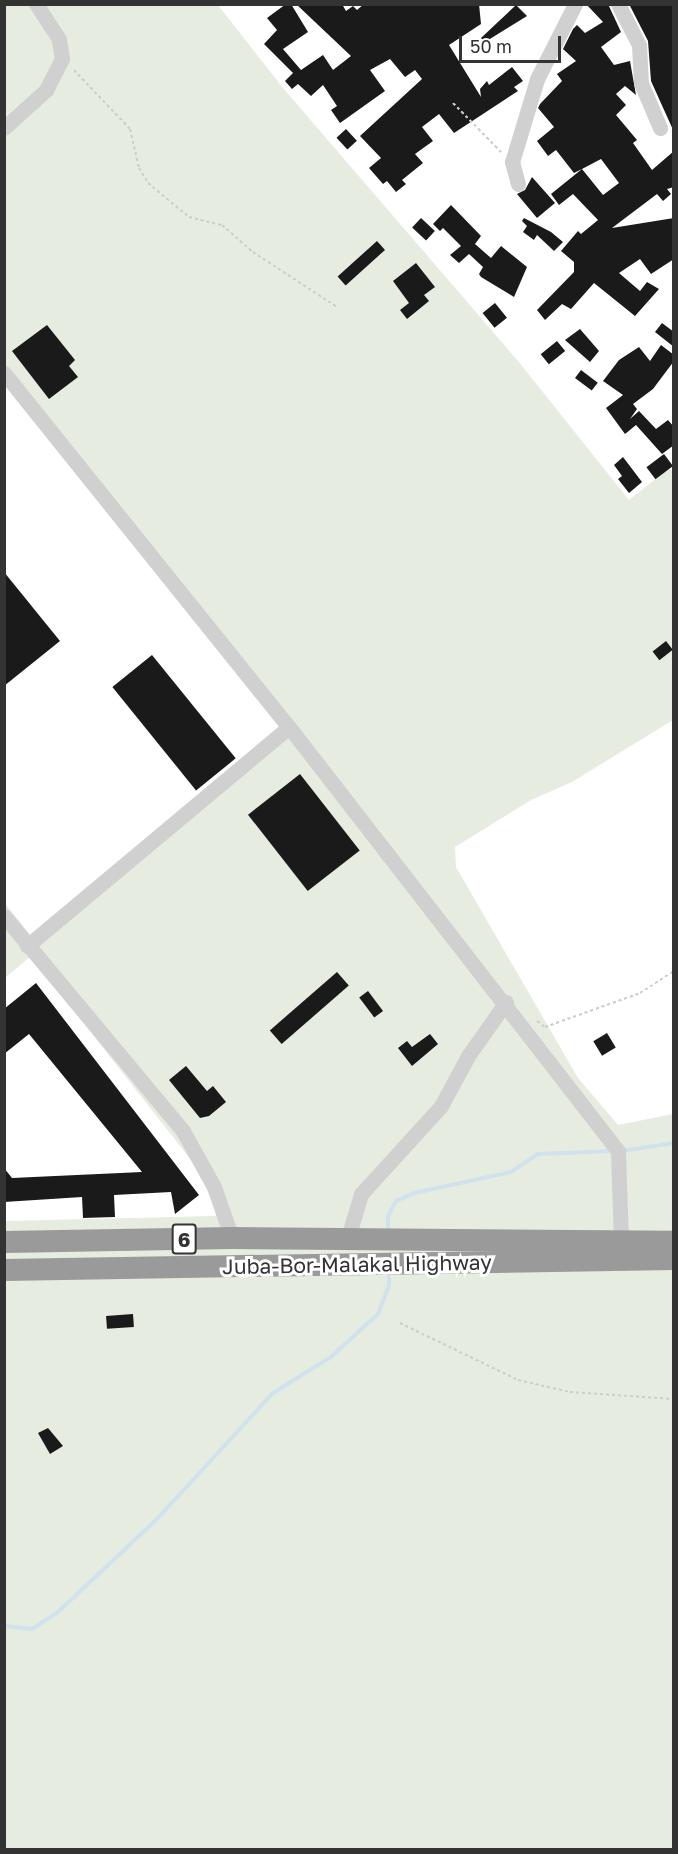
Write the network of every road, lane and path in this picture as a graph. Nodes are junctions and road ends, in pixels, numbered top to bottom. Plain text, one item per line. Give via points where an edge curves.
1 (36, 4) edge
2 (575, 4) edge
3 (618, 4) edge
4 (62, 59) junction
5 (453, 103) dead end
6 (4, 128) edge
7 (660, 128) dead end
8 (512, 162) junction
9 (518, 184) dead end
10 (337, 307) dead end
11 (4, 373) edge
12 (290, 727) junction
13 (4, 916) edge
14 (27, 946) junction
15 (674, 971) edge
16 (506, 1002) junction
17 (536, 1020) dead end
18 (232, 1238) junction
19 (621, 1240) junction
20 (355, 1241) junction
21 (4, 1242) edge
22 (674, 1242) edge
23 (674, 1259) edge
24 (4, 1270) edge
25 (400, 1323) dead end
26 (674, 1399) edge

1 - 4 street via 59,39
2 - 8 street via 537,79
3 - 7 street via 639,45 641,83
4 - 6 street via 46,90
4 - 10 path via 130,129 139,168 147,183 189,218 222,225 253,252
5 - 8 path
8 - 9 street
11 - 12 street
12 - 14 street
12 - 16 street
13 - 14 street
14 - 18 street via 183,1131 214,1187
15 - 17 path via 640,993 545,1027
16 - 19 street via 618,1151
16 - 20 street via 468,1056 441,1106 361,1194
18 - 20 highway, Juba-Bor-Malakal Highway / 6
18 - 21 highway, Juba-Bor-Malakal Highway / 6
19 - 20 highway, Juba-Bor-Malakal Highway / 6
19 - 22 highway, Juba-Bor-Malakal Highway / 6
23 - 24 highway, Juba-Bor-Malakal Highway / 6
25 - 26 path via 518,1380 570,1392

